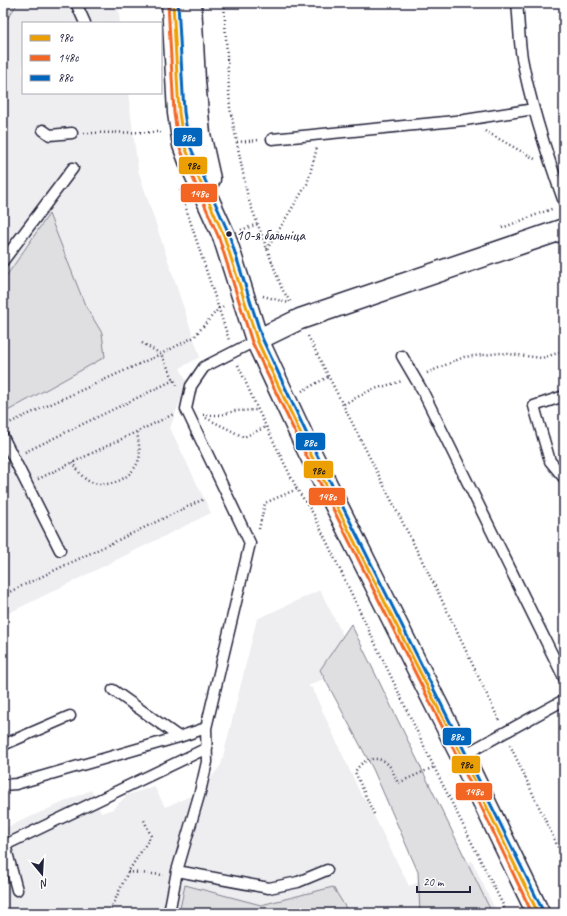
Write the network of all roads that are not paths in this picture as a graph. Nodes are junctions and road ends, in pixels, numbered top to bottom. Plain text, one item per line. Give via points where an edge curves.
1 (76, 3) edge
2 (173, 3) edge
3 (190, 3) edge
4 (517, 3) edge
5 (85, 22) edge
6 (534, 109) junction
7 (44, 130) dead end
8 (72, 133) road end
9 (272, 139) road end
10 (73, 168) dead end
11 (564, 202) edge
12 (220, 227) junction
13 (564, 229) edge
14 (3, 261) edge
15 (258, 340) junction
16 (402, 356) dead end
17 (564, 396) edge
18 (3, 437) edge
19 (564, 478) edge
20 (60, 550) dead end
21 (564, 678) edge
22 (113, 690) dead end
23 (564, 700) edge
24 (70, 716) dead end
25 (206, 728) junction
26 (179, 737) junction
27 (3, 745) edge
28 (208, 748) junction
29 (462, 756) junction
30 (3, 785) edge
31 (4, 846) edge
32 (327, 870) dead end
33 (177, 874) junction
34 (17, 890) dead end
35 (169, 913) edge
36 (538, 913) edge

1 - 5 lane
2 - 12 main road via 179,113 184,145
3 - 12 main road via 199,134
4 - 6 lane via 522,57
6 - 9 lane via 465,120
6 - 11 lane
7 - 8 lane via 50,134
10 - 14 lane
12 - 15 main road
13 - 15 street via 300,319
15 - 25 lane via 204,367 191,386 186,409 250,543
15 - 29 main road via 306,445
16 - 21 lane
17 - 19 lane via 534,406 550,461
18 - 20 lane
22 - 26 lane
23 - 29 lane
24 - 27 lane
25 - 26 lane
25 - 28 lane
26 - 30 lane via 16,784
28 - 31 lane
28 - 33 lane via 200,792
29 - 36 main road
31 - 34 lane
32 - 33 lane via 298,882 269,888
33 - 35 lane

